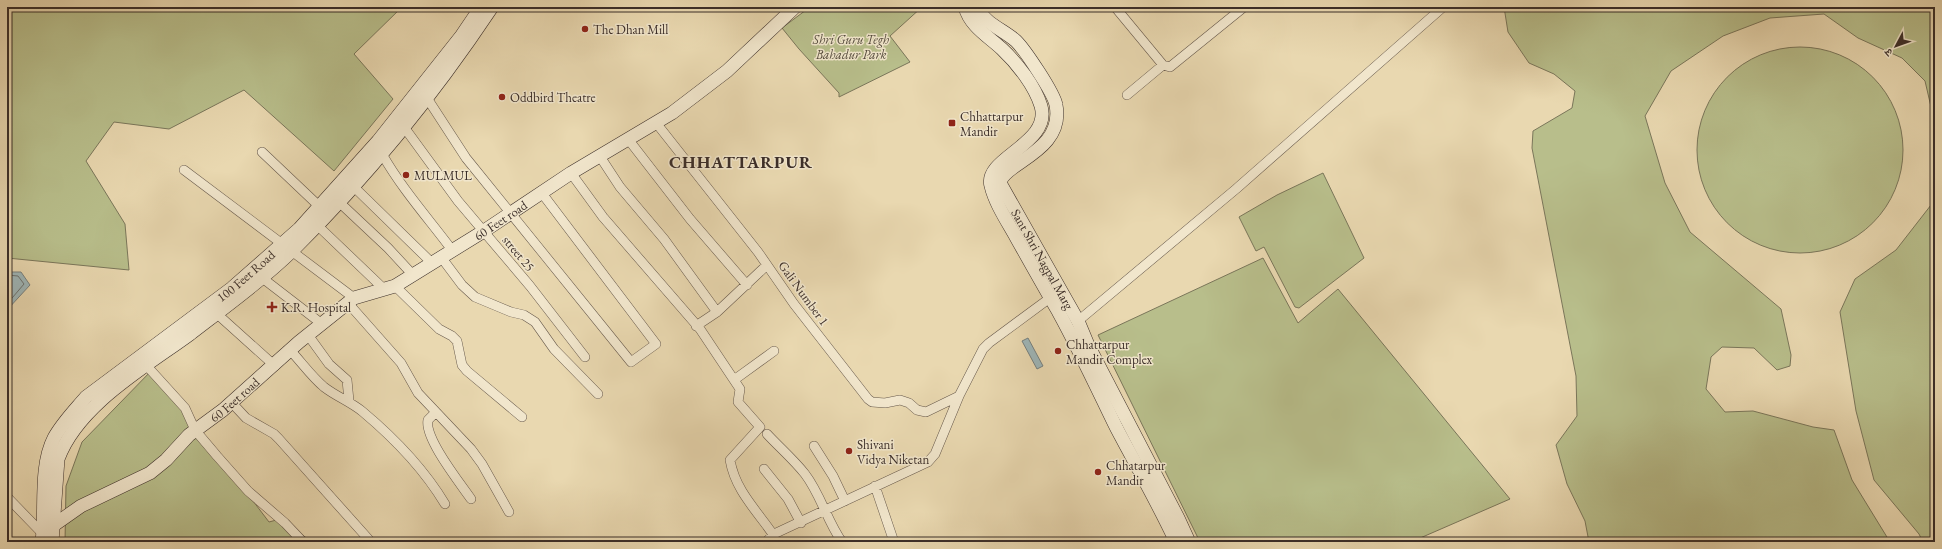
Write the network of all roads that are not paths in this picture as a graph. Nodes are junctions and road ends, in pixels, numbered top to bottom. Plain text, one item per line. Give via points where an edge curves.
1 (795, 7) edge
2 (965, 7) edge
3 (1115, 7) edge
4 (1244, 7) edge
5 (1443, 7) edge
6 (488, 8) edge
7 (980, 8) edge
8 (1162, 65) junction
9 (1127, 96) dead end
10 (427, 98) junction
11 (657, 124) junction
12 (404, 127) junction
13 (628, 139) junction
14 (262, 152) dead end
15 (382, 154) junction
16 (599, 155) junction
17 (184, 170) dead end
18 (571, 173) junction
19 (354, 187) junction
20 (541, 192) junction
21 (339, 202) junction
22 (320, 207) junction
23 (511, 212) junction
24 (317, 225) junction
25 (484, 231) junction
26 (288, 247) junction
27 (442, 256) junction
28 (767, 265) junction
29 (413, 274) junction
30 (261, 277) junction
31 (747, 285) junction
32 (390, 288) junction
33 (1055, 294) junction
34 (351, 301) junction
35 (718, 312) junction
36 (216, 313) junction
37 (1078, 321) junction
38 (322, 324) junction
39 (696, 326) junction
40 (308, 335) junction
41 (291, 351) junction
42 (774, 351) dead end
43 (585, 357) dead end
44 (146, 365) junction
45 (274, 366) junction
46 (734, 380) junction
47 (598, 394) dead end
48 (959, 396) junction
49 (349, 401) junction
50 (232, 402) junction
51 (436, 412) junction
52 (522, 417) dead end
53 (199, 428) junction
54 (767, 434) dead end
55 (814, 446) dead end
56 (764, 469) dead end
57 (1154, 485) junction
58 (875, 486) junction
59 (7, 497) edge
60 (471, 500) dead end
61 (845, 501) junction
62 (445, 504) dead end
63 (826, 511) junction
64 (510, 512) dead end
65 (801, 523) junction
66 (46, 536) edge
67 (776, 538) edge
68 (303, 542) edge
69 (371, 542) edge
70 (766, 542) edge
71 (842, 542) edge
72 (894, 542) edge
73 (1176, 542) edge
74 (1189, 542) edge

1 - 11 street, 60 Feet road via 727,71
2 - 33 street, Sant Shri Nagpal Marg via 973,24 1003,49 1027,80 1042,107 1038,127 1032,136 995,168 990,179 991,187 1009,224
3 - 8 street
4 - 8 street via 1174,66 1170,68
5 - 37 street via 1236,189
6 - 10 street, 100 Feet Road
6 - 22 street, 100 Feet Road via 462,35 378,141
7 - 33 street, Sant Shri Nagpal Marg via 984,18 1017,42 1045,81 1056,102 1058,115 1044,145 1004,174 1000,183
8 - 9 street
10 - 12 street, 100 Feet Road
10 - 23 street via 466,158
11 - 13 street, 60 Feet road
11 - 28 street, Gali Number 1
12 - 15 street, 100 Feet Road
12 - 25 street, street 25 via 458,201
13 - 16 street, 60 Feet road
13 - 31 street via 690,219
14 - 22 street
15 - 19 street, 100 Feet Road
15 - 27 street via 401,186 429,218
16 - 18 street, 60 Feet road
16 - 35 street via 620,187 664,239
17 - 26 street
18 - 20 street, 60 Feet road
18 - 39 street via 603,216
19 - 21 street, 100 Feet Road
19 - 27 street
20 - 23 street, 60 Feet road
20 - 23 street via 656,344 631,362
21 - 24 street, 100 Feet Road
21 - 29 street
22 - 26 street, 100 Feet Road
23 - 25 street, 60 Feet road
24 - 26 street, 100 Feet Road
24 - 32 street
25 - 27 street, 60 Feet road
25 - 43 street, street 25
26 - 30 street, 100 Feet Road
26 - 34 street
26 - 66 street, 100 Feet Road via 86,398 67,418 48,455 45,474
27 - 29 street, 60 Feet road
27 - 47 street via 462,285 475,297 524,315 535,322 554,349
28 - 31 street
28 - 48 street, Gali Number 1 via 794,304 872,402 900,400 926,412
29 - 32 street, 60 Feet road
30 - 36 street, 100 Feet Road
30 - 38 street
31 - 35 street
32 - 34 street, 60 Feet road
32 - 52 street via 439,329 452,336 457,341 462,365 467,371
33 - 37 street, Sant Shri Nagpal Marg
33 - 48 street via 988,343 978,357
33 - 57 street, Sant Shri Nagpal Marg
34 - 38 street, 60 Feet road
34 - 51 street via 408,372 418,393
35 - 39 street
36 - 44 street, 100 Feet Road
36 - 45 street
37 - 57 street, Sant Shri Nagpal Marg
38 - 40 street, 60 Feet road
39 - 46 street
40 - 41 street, 60 Feet road
40 - 49 street via 329,364 347,380
41 - 45 street, 60 Feet road
41 - 49 street via 316,380
42 - 46 street
44 - 53 street via 185,408
44 - 66 street, 100 Feet Road via 91,409 73,429 63,446 58,459
45 - 50 street, 60 Feet road
46 - 67 street via 740,389 738,402 760,427 730,460 733,476
48 - 58 street via 932,458 924,465
49 - 62 street via 410,458 432,483
50 - 53 street, 60 Feet road
50 - 69 street via 246,418 279,439
51 - 60 street via 428,420 429,433
51 - 64 street via 478,459
53 - 66 street, 60 Feet road via 150,473 81,506
53 - 68 street via 248,491
54 - 63 street via 805,474
55 - 61 street
56 - 65 street via 788,499
57 - 73 street, Sant Shri Nagpal Marg
57 - 74 street, Sant Shri Nagpal Marg
58 - 61 street
58 - 72 street
59 - 66 street
61 - 63 street
63 - 65 street
63 - 71 street via 835,533
65 - 67 street
67 - 70 street

